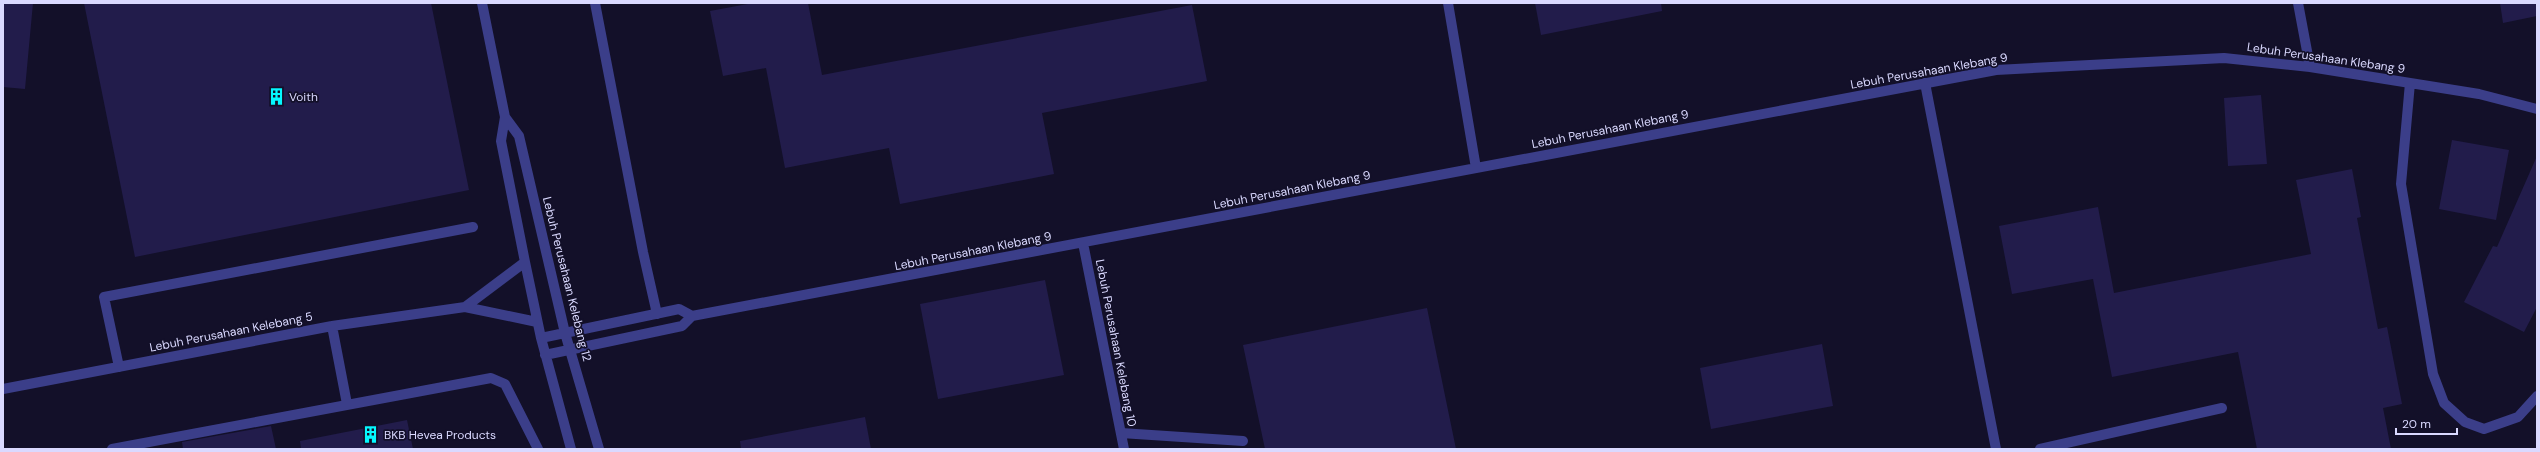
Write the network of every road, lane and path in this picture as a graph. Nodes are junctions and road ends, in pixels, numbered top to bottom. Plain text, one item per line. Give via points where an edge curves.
1 (482, 3) edge
2 (594, 3) edge
3 (1448, 3) edge
4 (2298, 3) edge
5 (2310, 67) junction
6 (1925, 83) junction
7 (2410, 83) junction
8 (2537, 109) edge
9 (505, 117) junction
10 (1476, 168) junction
11 (473, 227) dead end
12 (1083, 243) junction
13 (525, 262) junction
14 (465, 307) junction
15 (657, 314) junction
16 (692, 316) junction
17 (537, 322) junction
18 (332, 326) junction
19 (565, 333) junction
20 (541, 338) junction
21 (570, 350) junction
22 (545, 356) junction
23 (119, 367) junction
24 (3, 389) edge
25 (2537, 396) edge
26 (347, 404) junction
27 (2222, 408) dead end
28 (1121, 433) junction
29 (1243, 441) dead end
30 (112, 449) edge
31 (538, 449) edge
32 (571, 449) edge
33 (599, 449) edge
34 (1124, 449) edge
35 (1996, 449) edge
36 (2040, 449) edge

1 - 9 street, Lebuh Perusahaan Kelebang 12
2 - 15 street
3 - 10 street
4 - 5 street
5 - 6 street, Lebuh Perusahaan Klebang 9 via 2224,58 1996,70
5 - 7 street, Lebuh Perusahaan Klebang 9
6 - 10 street, Lebuh Perusahaan Klebang 9
6 - 35 street
7 - 8 street, Lebuh Perusahaan Klebang 9 via 2479,94
7 - 25 street via 2401,184 2433,374 2444,403 2465,422 2484,429 2518,417
9 - 13 street, Lebuh Perusahaan Kelebang 12 via 501,141
9 - 19 street, Lebuh Perusahaan Kelebang 12 via 519,136
10 - 12 street, Lebuh Perusahaan Klebang 9
11 - 23 street via 104,297
12 - 16 street, Lebuh Perusahaan Klebang 9
12 - 28 street, Lebuh Perusahaan Kelebang 10
13 - 14 street, Lebuh Perusahaan Kelebang 5
13 - 17 street, Lebuh Perusahaan Kelebang 12
14 - 17 street, Lebuh Perusahaan Kelebang 5
14 - 18 street, Lebuh Perusahaan Kelebang 5
15 - 16 street, Lebuh Perusahaan Klebang 9 via 679,309
15 - 19 street, Lebuh Perusahaan Klebang 9
16 - 21 street, Lebuh Perusahaan Klebang 9 via 682,326
17 - 20 street, Lebuh Perusahaan Kelebang 12
18 - 23 street, Lebuh Perusahaan Kelebang 5
18 - 26 street
19 - 20 street, Lebuh Perusahaan Klebang 9
19 - 21 street, Lebuh Perusahaan Kelebang 12
20 - 22 street, Lebuh Perusahaan Kelebang 12
21 - 22 street, Lebuh Perusahaan Klebang 9
21 - 33 street, Lebuh Perusahaan Kelebang 12
22 - 32 street, Lebuh Perusahaan Kelebang 12
23 - 24 street, Lebuh Perusahaan Kelebang 5
26 - 30 street
26 - 31 street via 491,378 505,384
27 - 36 street
28 - 29 street
28 - 34 street, Lebuh Perusahaan Kelebang 10

